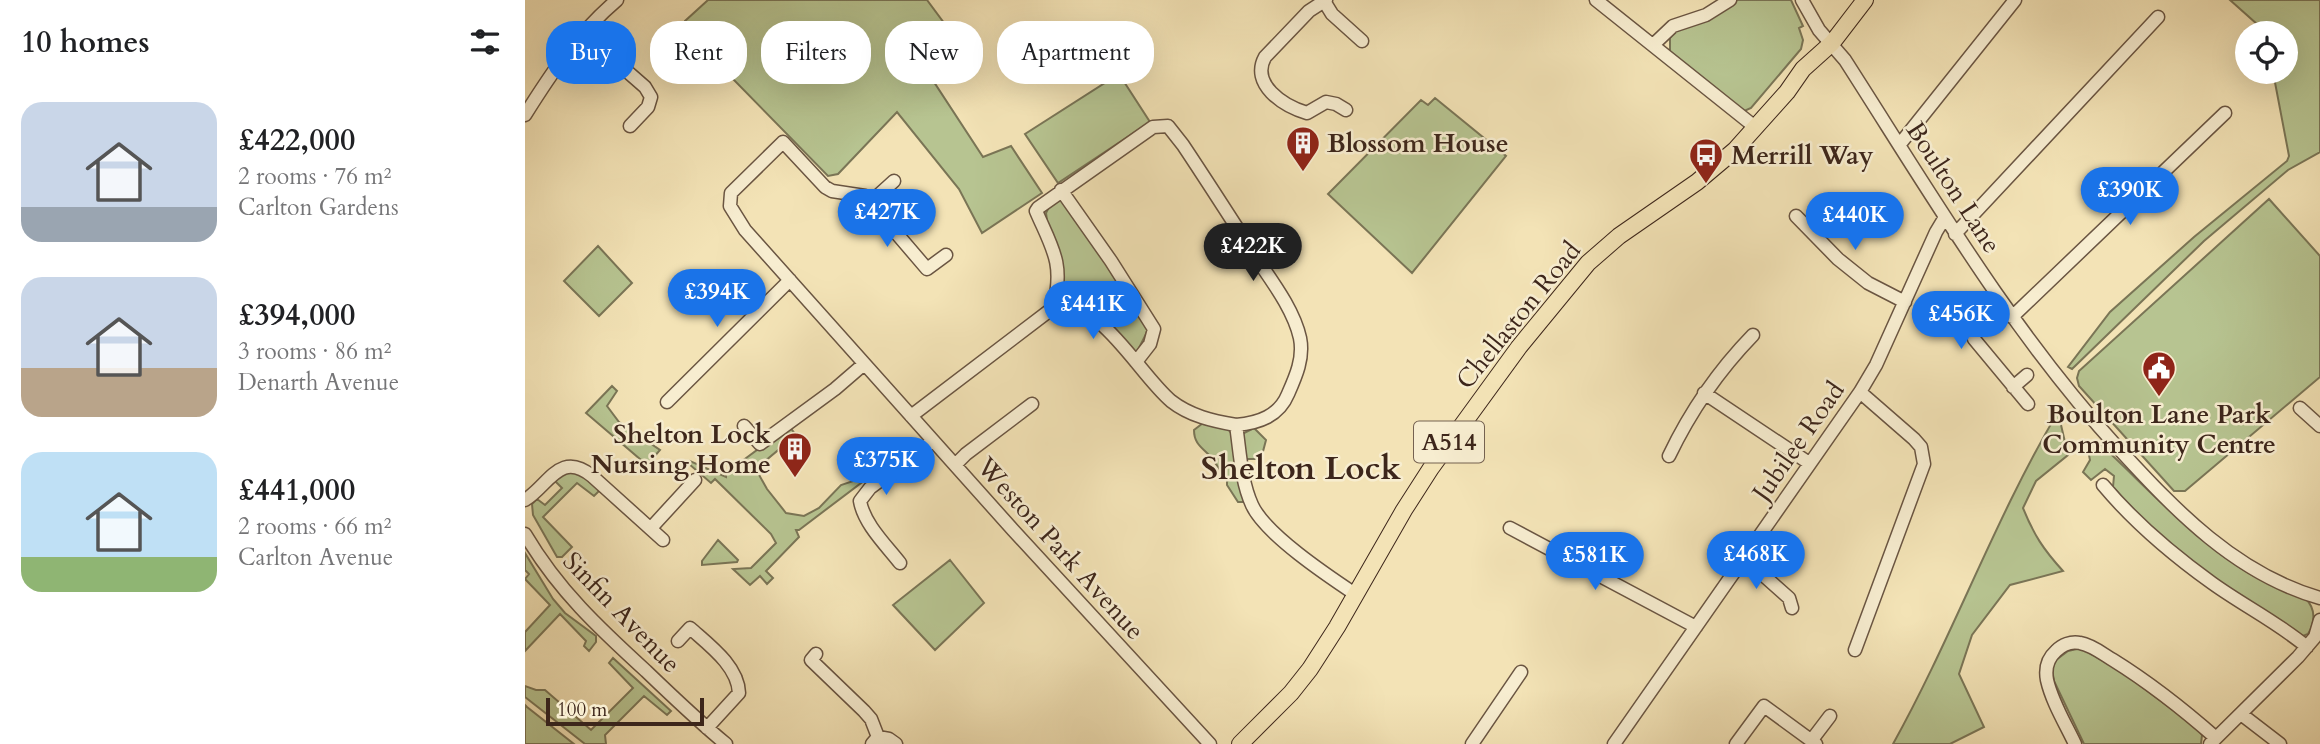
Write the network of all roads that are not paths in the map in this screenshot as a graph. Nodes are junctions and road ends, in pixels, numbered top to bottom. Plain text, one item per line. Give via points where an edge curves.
1 (617, 0) edge
2 (1596, 0) edge
3 (1730, 0) edge
4 (1802, 0) edge
5 (1865, 0) edge
6 (2015, 0) edge
7 (1325, 1) edge
8 (2158, 17) dead end
9 (594, 21) edge
10 (1362, 41) dead end
11 (1832, 43) junction
12 (1653, 45) junction
13 (636, 79) edge
14 (546, 81) edge
15 (527, 107) edge
16 (1346, 110) dead end
17 (2225, 113) dead end
18 (630, 126) dead end
19 (1755, 127) junction
20 (1900, 144) junction
21 (894, 181) dead end
22 (1061, 190) junction
23 (872, 201) junction
24 (1796, 216) dead end
25 (1945, 218) junction
26 (1955, 234) junction
27 (946, 255) dead end
28 (790, 280) junction
29 (1905, 302) junction
30 (2002, 303) junction
31 (1054, 304) junction
32 (2012, 317) junction
33 (1753, 335) dead end
34 (1136, 362) junction
35 (864, 364) junction
36 (2027, 375) dead end
37 (2013, 387) junction
38 (1860, 392) junction
39 (1705, 393) junction
40 (667, 402) dead end
41 (1032, 404) dead end
42 (2028, 404) dead end
43 (2300, 408) dead end
44 (911, 416) junction
45 (1236, 425) junction
46 (744, 426) dead end
47 (2320, 426) edge
48 (933, 441) junction
49 (1669, 456) dead end
50 (1809, 463) junction
51 (955, 465) junction
52 (695, 480) dead end
53 (2103, 485) dead end
54 (525, 500) edge
55 (651, 528) junction
56 (1510, 528) dead end
57 (525, 534) edge
58 (663, 540) dead end
59 (1744, 558) junction
60 (900, 563) dead end
61 (1356, 594) junction
62 (2320, 598) edge
63 (1792, 608) dead end
64 (1696, 627) junction
65 (2319, 628) edge
66 (678, 641) dead end
67 (2307, 648) junction
68 (1855, 650) dead end
69 (816, 654) dead end
70 (1521, 672) dead end
71 (2241, 714) junction
72 (1830, 716) dead end
73 (707, 728) junction
74 (875, 741) edge
75 (2213, 741) edge
76 (1814, 742) edge
77 (726, 744) edge
78 (896, 744) edge
79 (1210, 744) edge
80 (1240, 744) edge
81 (1472, 744) edge
82 (1614, 744) edge
83 (1736, 744) edge
84 (2075, 744) edge
85 (2280, 744) edge

1 - 9 street
2 - 12 street
3 - 12 street via 1706,15 1673,26
4 - 11 street
5 - 11 main road, Chellaston Road / A514
6 - 20 street
7 - 10 street via 1332,14
7 - 16 street via 1298,21 1265,57 1261,74 1265,86 1299,110 1307,113 1326,102
8 - 26 street
11 - 19 main road, Chellaston Road / A514 via 1803,69
11 - 20 street, Boulton Lane
12 - 19 street
13 - 18 street via 650,97 648,107
14 - 15 street
17 - 32 street
19 - 61 main road, Chellaston Road / A514 via 1702,178 1588,263 1519,347 1439,457
20 - 25 street, Boulton Lane
21 - 23 street
22 - 31 street via 1036,211 1057,259
22 - 34 street via 1154,329 1150,344
22 - 45 street via 1153,127 1168,126 1178,139 1273,282 1300,338 1296,379 1282,407 1262,420
23 - 27 street via 927,269
23 - 28 street, Weston Park Avenue via 825,187 783,142 731,193 730,206
24 - 29 street via 1868,283
25 - 26 street, Boulton Lane
25 - 29 street, Jubilee Road
26 - 30 street, Boulton Lane
28 - 35 street, Weston Park Avenue
28 - 40 street
29 - 38 street, Jubilee Road
30 - 32 street, Boulton Lane
30 - 37 street via 1977,316 1973,335
31 - 34 street via 1087,312
31 - 44 street
32 - 62 street, Boulton Lane via 2077,401 2180,513 2251,567
33 - 39 street
34 - 45 street via 1177,405 1195,416
35 - 44 street, Weston Park Avenue
35 - 46 street via 760,444
36 - 37 street
37 - 42 street
38 - 50 street, Jubilee Road
38 - 68 street via 1921,447 1924,464
39 - 49 street
39 - 50 street
41 - 51 street
43 - 47 street
44 - 48 street, Weston Park Avenue
45 - 61 street via 1247,491 1265,526
48 - 51 street, Weston Park Avenue
48 - 60 street via 870,488 860,501 861,511
50 - 59 street, Jubilee Road
51 - 79 street, Weston Park Avenue
52 - 55 street
53 - 67 street via 2192,568
54 - 55 street via 559,469 579,468
55 - 58 street
56 - 64 street
57 - 73 street, Sinfin Avenue via 569,598
59 - 63 street via 1789,598
59 - 64 street, Jubilee Road
61 - 80 main road, Chellaston Road / A514 via 1310,669
64 - 82 street, Jubilee Road
65 - 67 street
66 - 73 street via 690,628 723,659 739,685 739,693
67 - 71 street
69 - 74 street via 810,660 864,711
70 - 81 street
71 - 75 street
71 - 85 street
72 - 76 street
73 - 77 street, Sinfin Avenue
74 - 78 street via 889,739
75 - 84 street via 2185,711 2139,676 2091,647 2072,643 2054,653 2046,671
76 - 83 street via 1764,706

